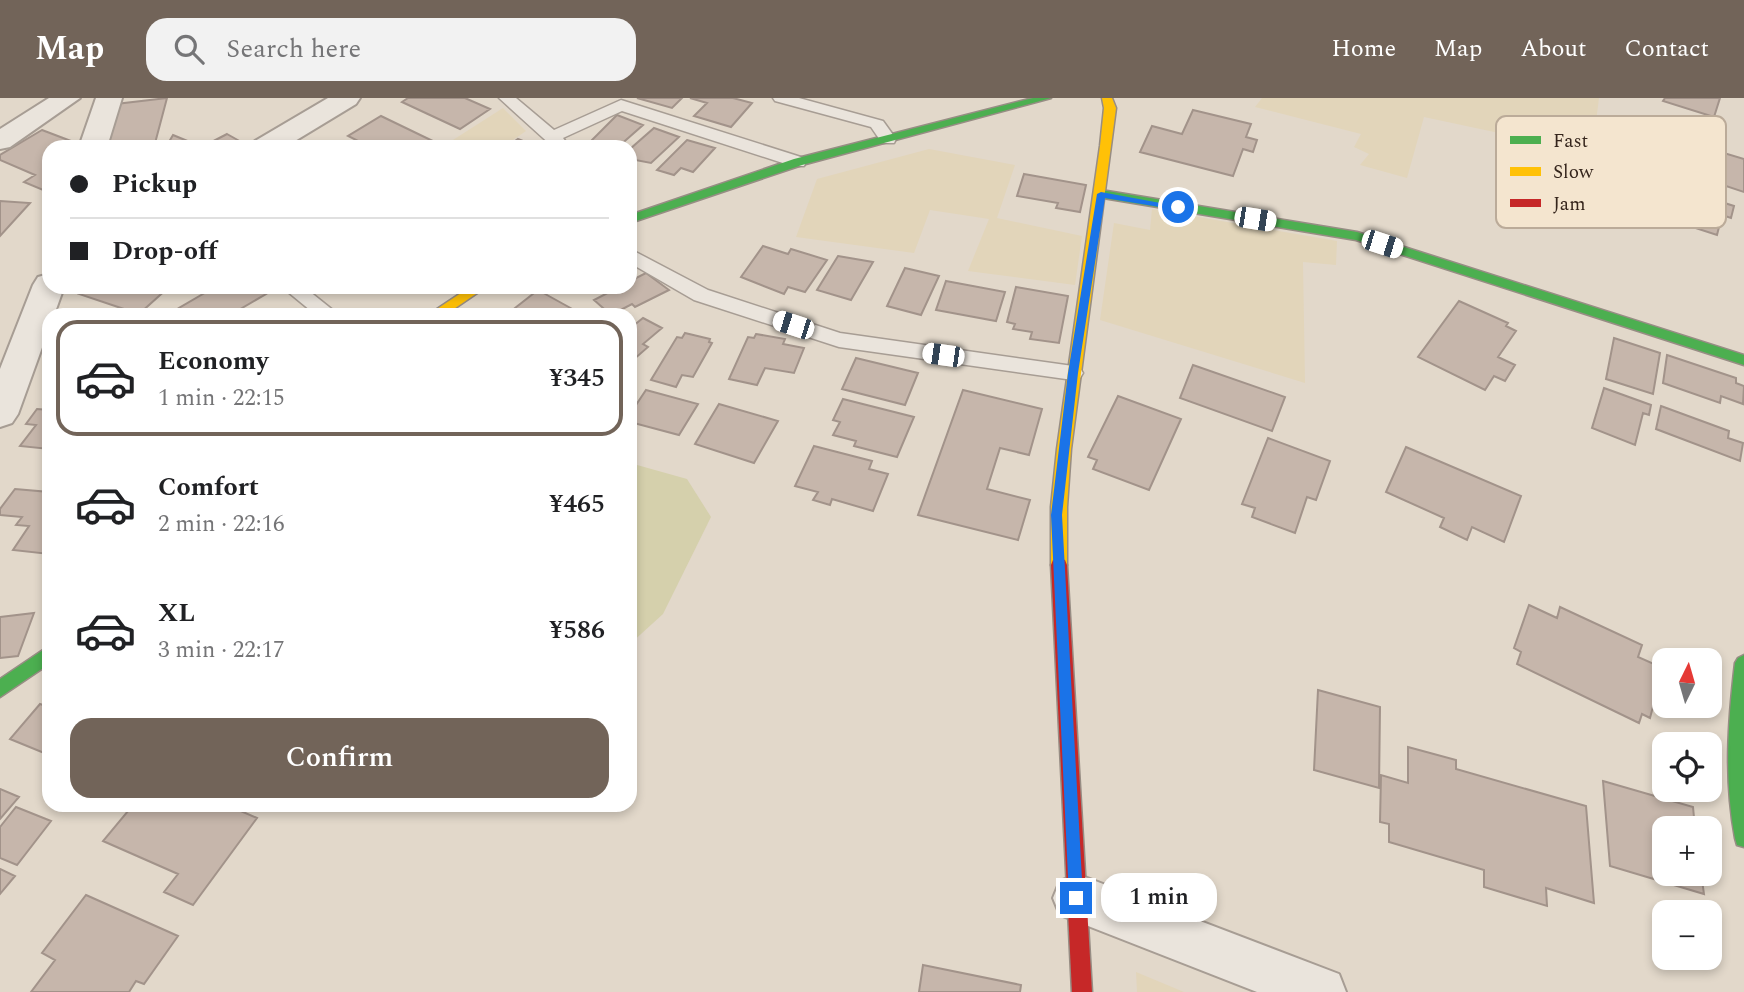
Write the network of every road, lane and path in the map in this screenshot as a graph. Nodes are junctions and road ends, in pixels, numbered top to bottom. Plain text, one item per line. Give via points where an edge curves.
1 (67, 98) edge
2 (109, 98) edge
3 (347, 98) edge
4 (507, 98) edge
5 (781, 98) edge
6 (1046, 98) edge
7 (1107, 98) edge
8 (888, 139) junction
9 (95, 140) edge
10 (277, 140) edge
11 (556, 140) edge
12 (562, 140) edge
13 (0, 141) edge
14 (798, 162) junction
15 (1101, 194) junction
16 (637, 217) edge
17 (637, 259) edge
18 (45, 294) edge
19 (300, 294) edge
20 (469, 294) edge
21 (319, 308) edge
22 (446, 308) edge
23 (1744, 360) edge
24 (1073, 373) junction
25 (2, 404) edge
26 (42, 659) edge
27 (1744, 663) edge
28 (0, 689) edge
29 (1743, 827) edge
30 (1076, 898) junction
31 (1082, 992) edge
32 (1321, 992) edge

1 - 13 street
2 - 9 street
3 - 10 street
4 - 11 lane
5 - 8 lane via 877,124
6 - 8 street
7 - 15 street via 1110,108
8 - 14 street
12 - 14 lane via 621,106
14 - 16 street
15 - 23 street via 1357,236
15 - 24 street
17 - 24 lane via 701,295 839,340
18 - 25 street
19 - 21 lane
20 - 22 street
24 - 30 street via 1056,515
26 - 28 street
27 - 29 street via 1735,796
30 - 31 street
30 - 32 street

